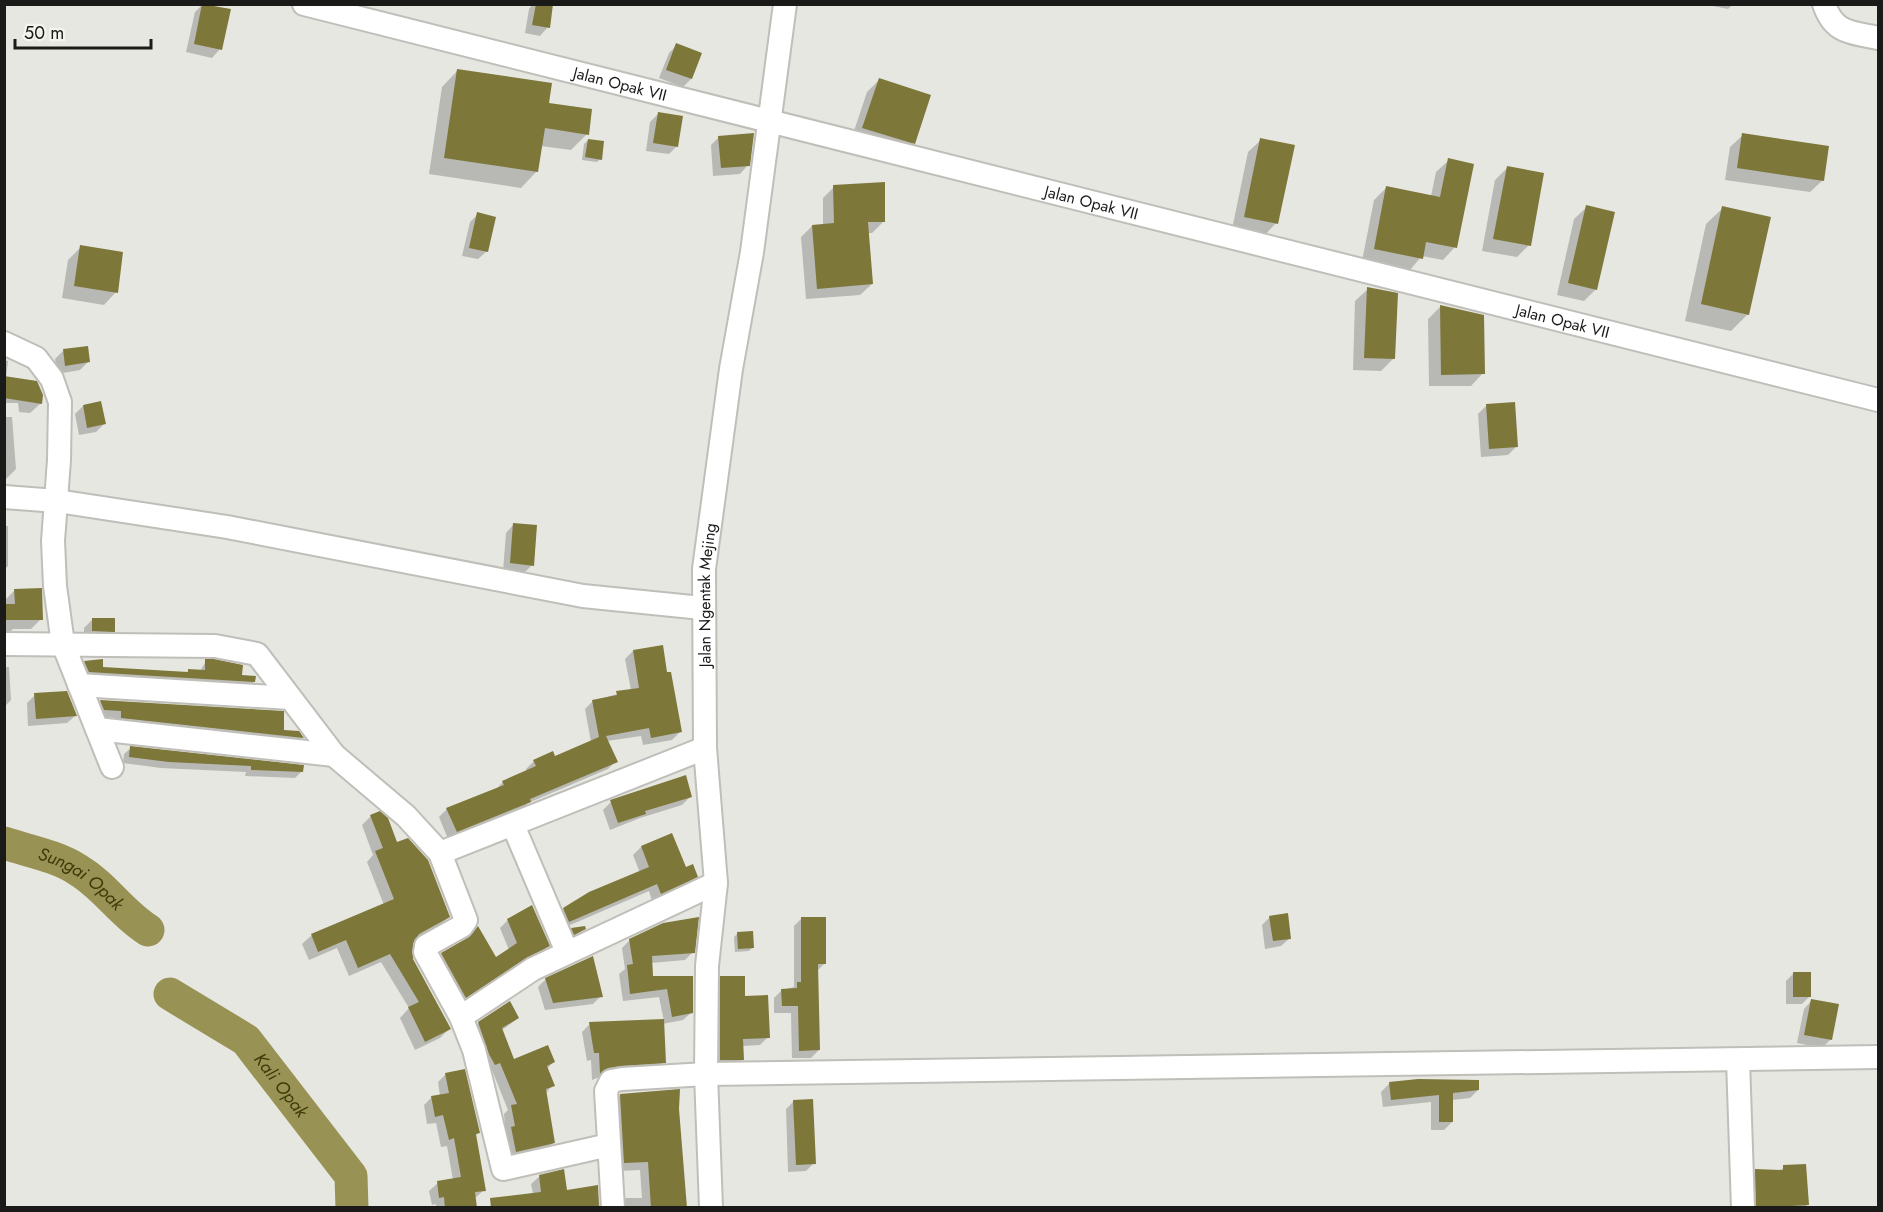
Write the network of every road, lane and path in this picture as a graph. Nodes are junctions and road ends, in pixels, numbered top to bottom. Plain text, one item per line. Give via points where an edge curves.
1 (304, 4) edge
2 (785, 4) edge
3 (1824, 4) edge
4 (1878, 38) edge
5 (769, 122) junction
6 (4, 343) edge
7 (1878, 400) edge
8 (4, 497) edge
9 (57, 501) junction
10 (702, 608) junction
11 (4, 644) edge
12 (63, 644) junction
13 (79, 685) junction
14 (290, 698) junction
15 (97, 729) junction
16 (705, 748) junction
17 (334, 755) junction
18 (112, 766) dead end
19 (513, 825) junction
20 (440, 853) junction
21 (716, 884) junction
22 (567, 952) junction
23 (461, 1017) junction
24 (1878, 1057) edge
25 (1738, 1060) junction
26 (706, 1074) junction
27 (609, 1145) junction
28 (613, 1208) edge
29 (711, 1208) edge
30 (1743, 1208) edge

1 - 5 street, Jalan Opak VII
2 - 5 street, Jalan Ngentak Mejing
3 - 4 street via 1834,25
5 - 7 street, Jalan Opak VII
5 - 10 street, Jalan Ngentak Mejing via 713,490
6 - 9 street via 36,358 52,379 60,402
8 - 9 street
9 - 10 street via 227,527 583,596
9 - 12 street via 53,541
10 - 16 street, Jalan Ngentak Mejing
11 - 12 street
12 - 13 street
12 - 14 street via 237,648 257,654
13 - 14 street
13 - 15 street
14 - 17 street
15 - 17 street
15 - 18 street
16 - 19 street
16 - 21 street, Jalan Ngentak Mejing
17 - 20 street via 406,816
19 - 20 street
19 - 22 street
20 - 23 street via 466,920 426,946 425,952
21 - 22 street
21 - 26 street, Jalan Ngentak Mejing via 706,966
22 - 23 street via 533,969
23 - 27 street via 474,1050 503,1169
24 - 25 street
25 - 26 street
25 - 30 street
26 - 27 street via 611,1081 606,1091
26 - 29 street, Jalan Ngentak Mejing
27 - 28 street

